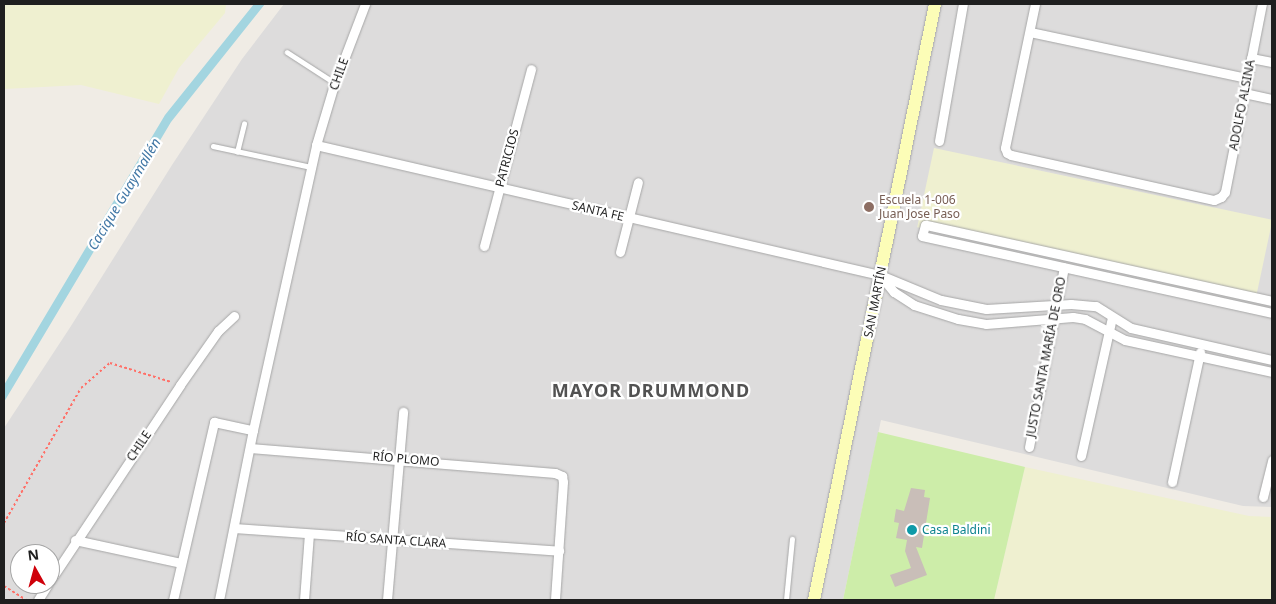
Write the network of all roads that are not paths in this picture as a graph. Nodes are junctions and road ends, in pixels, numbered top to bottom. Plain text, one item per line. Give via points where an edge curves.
1 (366, 4) edge
2 (935, 4) edge
3 (963, 4) edge
4 (1035, 4) edge
5 (1262, 4) edge
6 (1030, 32) junction
7 (287, 52) dead end
8 (1251, 58) junction
9 (1272, 62) edge
10 (531, 69) dead end
11 (1247, 78) junction
12 (335, 83) junction
13 (1244, 93) junction
14 (1272, 99) edge
15 (244, 124) dead end
16 (939, 141) dead end
17 (316, 145) junction
18 (213, 146) dead end
19 (237, 152) junction
20 (311, 167) junction
21 (638, 182) dead end
22 (499, 188) junction
23 (629, 218) junction
24 (484, 246) dead end
25 (620, 252) dead end
26 (1064, 266) junction
27 (880, 275) junction
28 (918, 290) junction
29 (1272, 300) edge
30 (914, 305) junction
31 (1056, 305) junction
32 (986, 309) junction
33 (1272, 313) edge
34 (234, 316) dead end
35 (1112, 317) junction
36 (1054, 319) junction
37 (986, 324) junction
38 (1109, 332) junction
39 (1201, 344) junction
40 (1199, 357) junction
41 (1272, 360) edge
42 (1272, 372) edge
43 (403, 412) dead end
44 (253, 430) junction
45 (1028, 447) dead end
46 (250, 448) junction
47 (1081, 456) dead end
48 (397, 458) junction
49 (1272, 460) edge
50 (1172, 482) dead end
51 (1263, 497) dead end
52 (234, 528) junction
53 (309, 534) junction
54 (392, 539) junction
55 (792, 539) dead end
56 (75, 540) junction
57 (559, 551) junction
58 (181, 563) junction
59 (60, 565) edge
60 (173, 600) edge
61 (219, 600) edge
62 (304, 600) edge
63 (387, 600) edge
64 (555, 600) edge
65 (786, 600) edge
66 (814, 600) edge

1 - 12 street, CHILE
2 - 27 main road, SAN MARTÍN
3 - 16 street
4 - 6 street
5 - 8 street, ADOLFO ALSINA
6 - 11 street
6 - 13 street, ADOLFO ALSINA via 1005,148 1007,153 1214,200 1225,192
7 - 12 lane
8 - 9 street
8 - 11 street, ADOLFO ALSINA
10 - 22 street, PATRICIOS
11 - 13 street, ADOLFO ALSINA
12 - 17 street, CHILE
13 - 14 street
15 - 19 lane
17 - 20 street, CHILE
17 - 22 street, SANTA FE
18 - 19 lane
19 - 20 lane
20 - 44 street, CHILE
21 - 23 street
22 - 23 street, SANTA FE
22 - 24 street, PATRICIOS
23 - 25 street
23 - 27 street, SANTA FE
26 - 29 street via 922,236 925,225
26 - 31 street, JUSTO SANTA MARÍA DE ORO
26 - 33 street
27 - 28 street, SANTA FE
27 - 30 street via 894,292
27 - 66 main road, SAN MARTÍN
28 - 30 street
28 - 32 street, SANTA FE via 942,300
30 - 37 street
31 - 32 street, SANTA FE
31 - 35 street, SANTA FE via 1096,306
31 - 36 street, JUSTO SANTA MARÍA DE ORO
32 - 37 street
34 - 56 street, CHILE via 218,331
35 - 38 street
35 - 39 street, SANTA FE via 1131,328
36 - 37 street
36 - 38 street via 1085,319
36 - 45 street, JUSTO SANTA MARÍA DE ORO
38 - 40 street via 1126,340
38 - 47 street
39 - 40 street
39 - 41 street, SANTA FE
40 - 42 street
40 - 50 street
43 - 48 street
44 - 46 street, CHILE
44 - 58 street via 214,422
46 - 48 street, RÍO PLOMO
46 - 52 street, CHILE
48 - 54 street
48 - 57 street, RÍO PLOMO via 562,476
49 - 51 street
52 - 53 street, RÍO SANTA CLARA
52 - 61 street, CHILE
53 - 54 street, RÍO SANTA CLARA
53 - 62 street
54 - 57 street, RÍO SANTA CLARA
54 - 63 street
55 - 65 lane
56 - 58 street
56 - 59 street, CHILE
57 - 64 street
58 - 60 street

